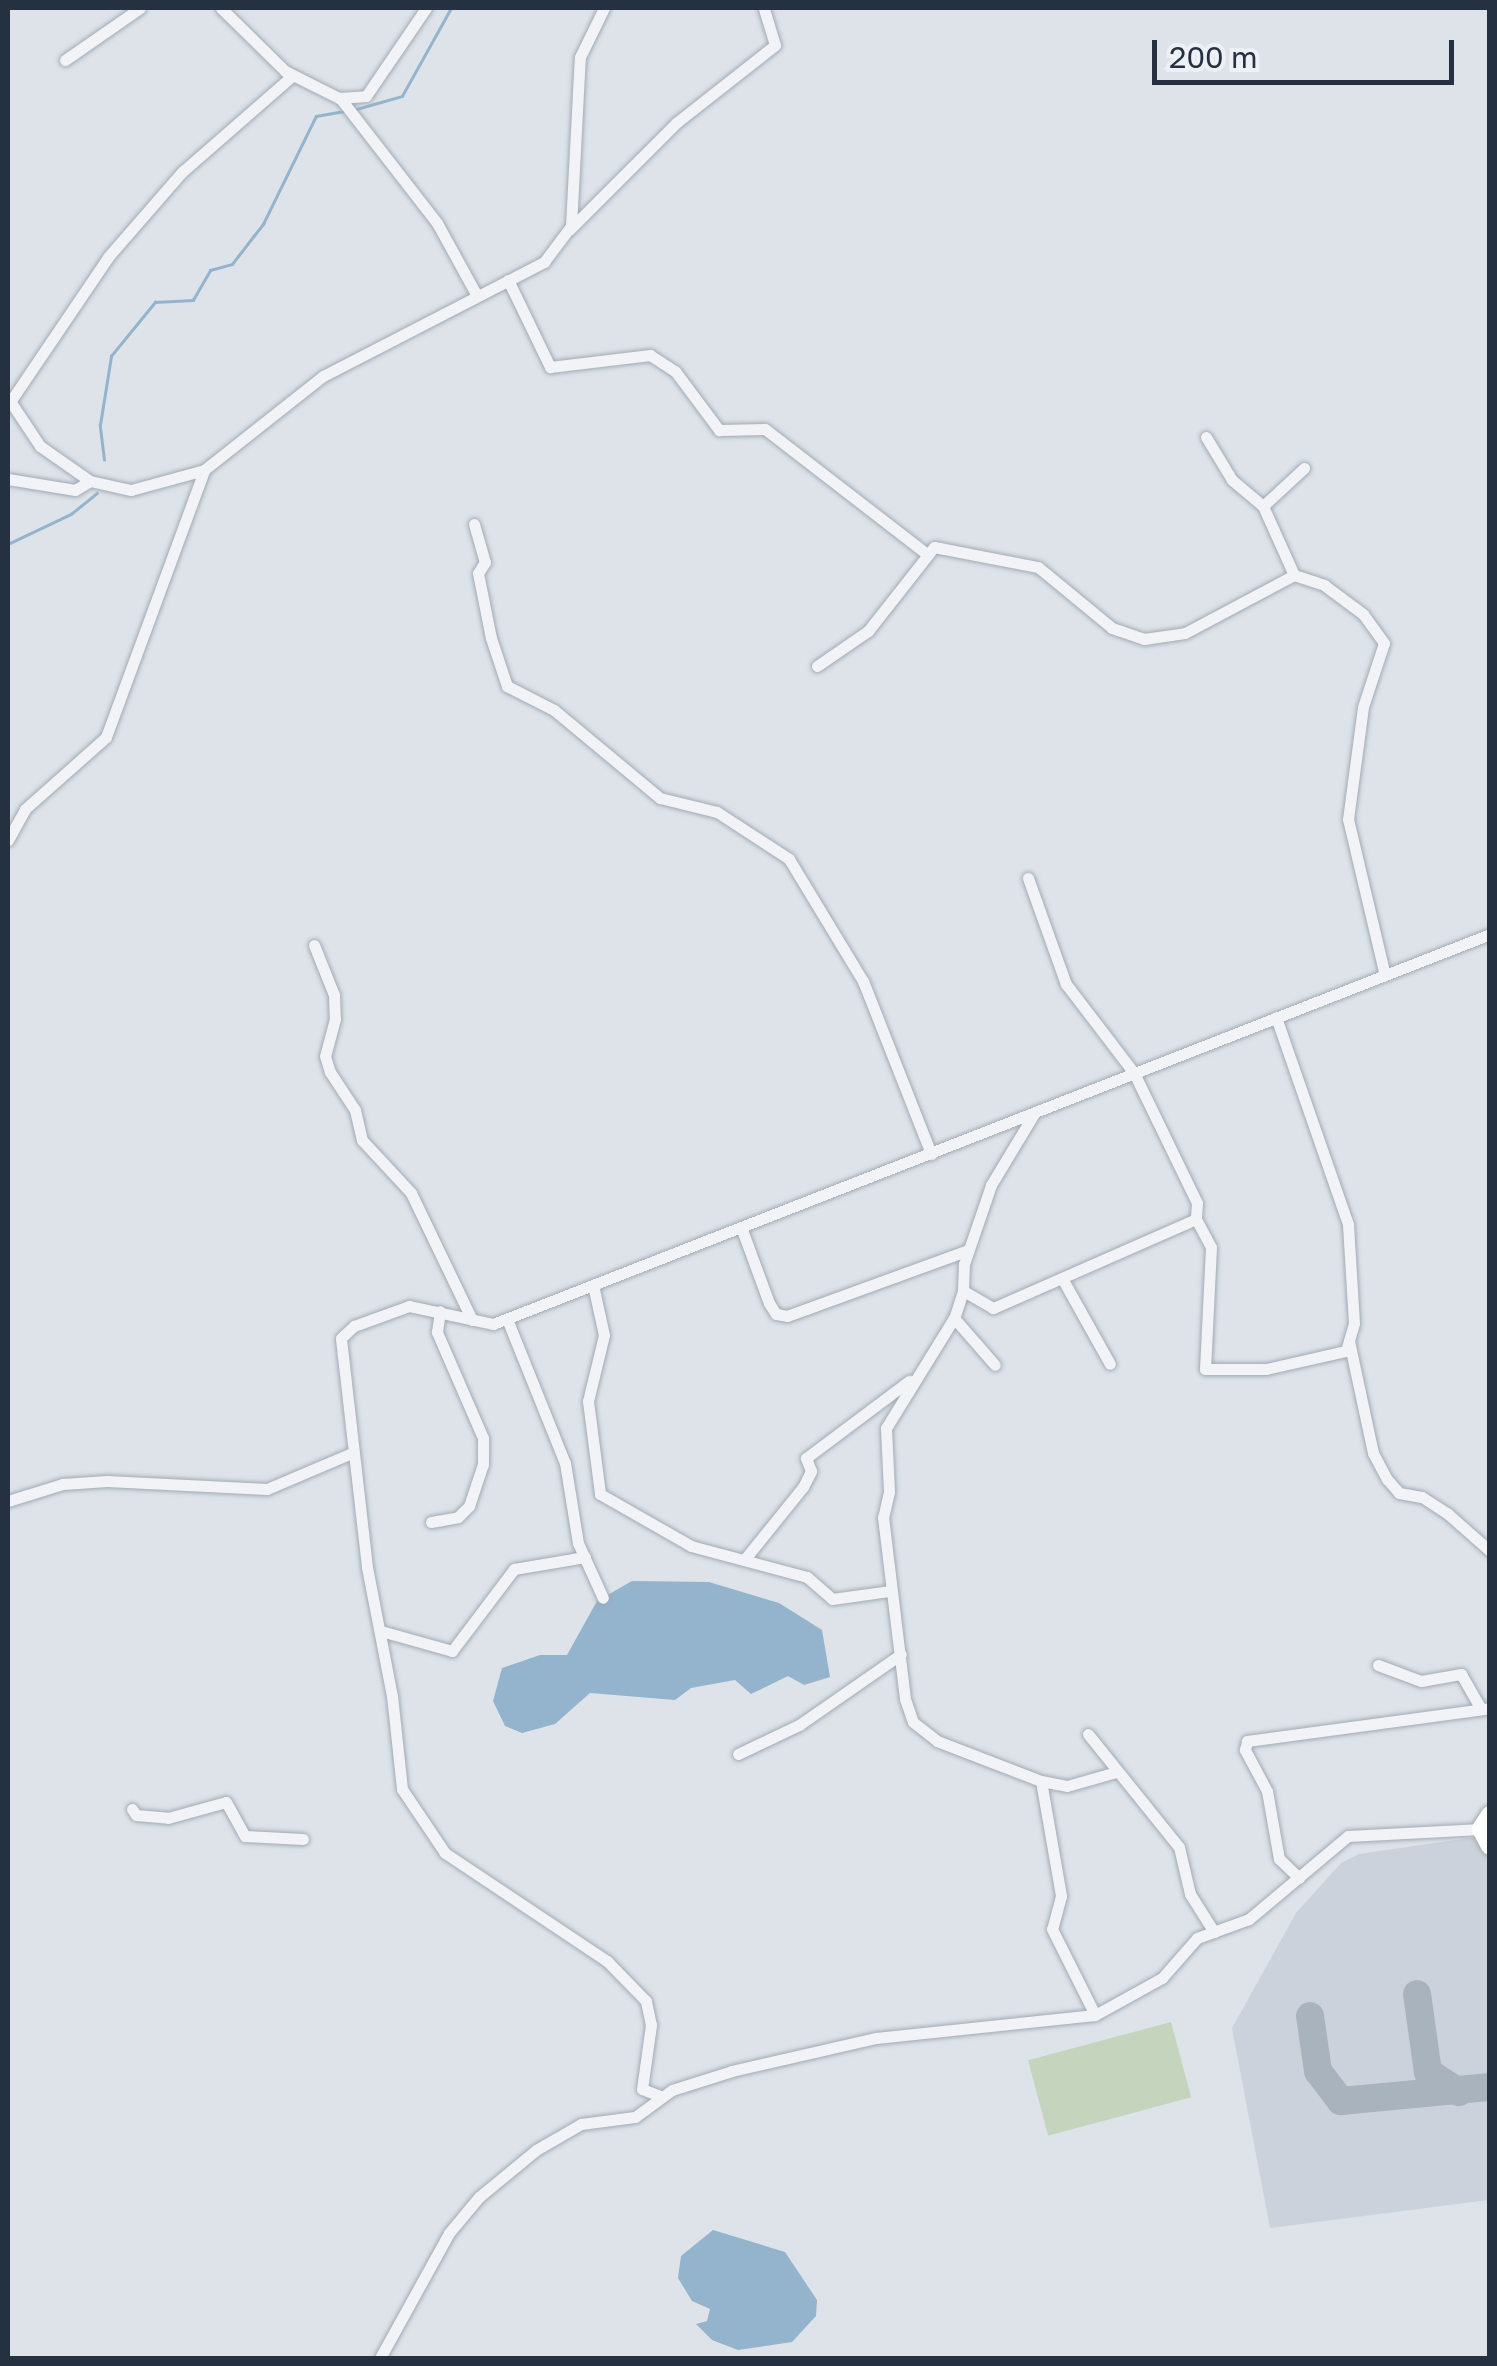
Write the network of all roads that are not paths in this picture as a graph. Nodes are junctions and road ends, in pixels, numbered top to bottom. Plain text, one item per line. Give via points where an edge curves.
1 (140, 8) edge
2 (221, 8) edge
3 (426, 8) edge
4 (604, 8) edge
5 (764, 8) edge
6 (65, 60) dead end
7 (292, 76) junction
8 (340, 98) junction
9 (569, 230) junction
10 (508, 280) junction
11 (475, 292) junction
12 (9, 400) edge
13 (1206, 437) dead end
14 (1304, 468) dead end
15 (204, 470) junction
16 (8, 479) edge
17 (90, 482) junction
18 (1263, 506) junction
19 (474, 524) dead end
20 (927, 554) junction
21 (1294, 575) junction
22 (818, 666) dead end
23 (8, 840) edge
24 (1028, 878) dead end
25 (1490, 934) edge
26 (314, 944) dead end
27 (1385, 976) junction
28 (1276, 1017) junction
29 (1134, 1073) junction
30 (1035, 1112) junction
31 (931, 1154) junction
32 (1196, 1219) junction
33 (741, 1227) junction
34 (968, 1250) junction
35 (1062, 1280) junction
36 (593, 1285) junction
37 (963, 1291) junction
38 (440, 1310) junction
39 (954, 1318) junction
40 (507, 1319) junction
41 (472, 1320) junction
42 (1349, 1341) junction
43 (1110, 1364) dead end
44 (995, 1365) dead end
45 (916, 1375) junction
46 (352, 1453) junction
47 (8, 1501) edge
48 (431, 1522) dead end
49 (1490, 1551) edge
50 (585, 1556) junction
51 (744, 1560) junction
52 (890, 1591) junction
53 (603, 1598) dead end
54 (381, 1631) junction
55 (901, 1654) junction
56 (1378, 1665) dead end
57 (1485, 1709) edge
58 (1088, 1734) dead end
59 (738, 1754) dead end
60 (1116, 1772) junction
61 (1041, 1781) junction
62 (132, 1809) dead end
63 (1487, 1830) edge
64 (303, 1839) dead end
65 (1299, 1878) junction
66 (1214, 1932) junction
67 (1094, 2015) junction
68 (660, 2096) junction
69 (380, 2358) edge

1 - 6 street
2 - 7 street
3 - 8 street via 366,96
4 - 9 street via 580,57 577,196
5 - 9 street via 775,45 676,123
7 - 8 street
7 - 12 street via 182,172 108,257
8 - 11 street via 437,222
9 - 10 street via 544,262
10 - 11 street
10 - 20 street via 550,368 650,355 675,372 719,430 766,429
11 - 15 street via 323,376
12 - 17 street via 40,446
13 - 18 street via 1232,480
14 - 18 street
15 - 17 street via 131,490
15 - 23 street via 106,737 25,809
16 - 17 street via 75,490
18 - 21 street
19 - 31 street via 485,562 478,573 491,638 507,686 554,710 660,798 717,812 789,858 863,981
20 - 21 street via 934,547 1038,567 1112,628 1144,638 1186,634
20 - 22 street via 868,630
21 - 27 street via 1345,598 1384,643 1357,738 1348,820
24 - 29 street via 1066,984
25 - 27 street
26 - 41 street via 334,994 324,1056 330,1072 355,1110 362,1140 412,1192
27 - 28 street
28 - 29 street
28 - 42 street via 1348,1224
29 - 30 street
29 - 32 street via 1197,1203
30 - 31 street
30 - 34 street via 991,1185
31 - 33 street
32 - 35 street
32 - 42 street via 1211,1247 1205,1370 1312,1362 1346,1350
33 - 34 street via 770,1303 776,1314 787,1316
33 - 36 street
34 - 37 street
35 - 37 street via 993,1308
35 - 43 street
36 - 40 street
36 - 51 street via 604,1350 588,1401 600,1494 691,1546
37 - 39 street
38 - 41 street
38 - 46 street via 409,1306 354,1326 341,1338
38 - 48 street via 437,1332 484,1438 483,1464 469,1506 458,1518
39 - 44 street
39 - 45 street
40 - 41 street
40 - 50 street via 564,1464
42 - 49 street via 1373,1453 1387,1479 1399,1493 1422,1496 1448,1514
45 - 51 street via 806,1458 810,1471 803,1487
45 - 52 street via 886,1428
46 - 47 street via 266,1488 107,1481 63,1484
46 - 54 street
50 - 53 street
50 - 54 street via 514,1570 452,1651
51 - 52 street via 807,1577 832,1599
52 - 55 street
54 - 68 street via 402,1789 446,1853 628,1980 646,2001 650,2025 642,2088
55 - 59 street via 799,1725
55 - 61 street via 914,1722 968,1756
56 - 57 street via 1421,1681 1460,1674
57 - 65 street via 1248,1741 1245,1750 1267,1791 1279,1859
58 - 60 street
60 - 61 street via 1067,1786
60 - 66 street via 1179,1846 1186,1885
61 - 67 street via 1061,1896 1052,1928
62 - 64 street via 136,1816 168,1818 226,1802 244,1836
63 - 65 street via 1348,1836
65 - 66 street via 1249,1919
66 - 67 street via 1197,1938 1150,1987
67 - 68 street via 876,2038 732,2071
68 - 69 street via 635,2116 581,2124 536,2150 479,2197 449,2233

